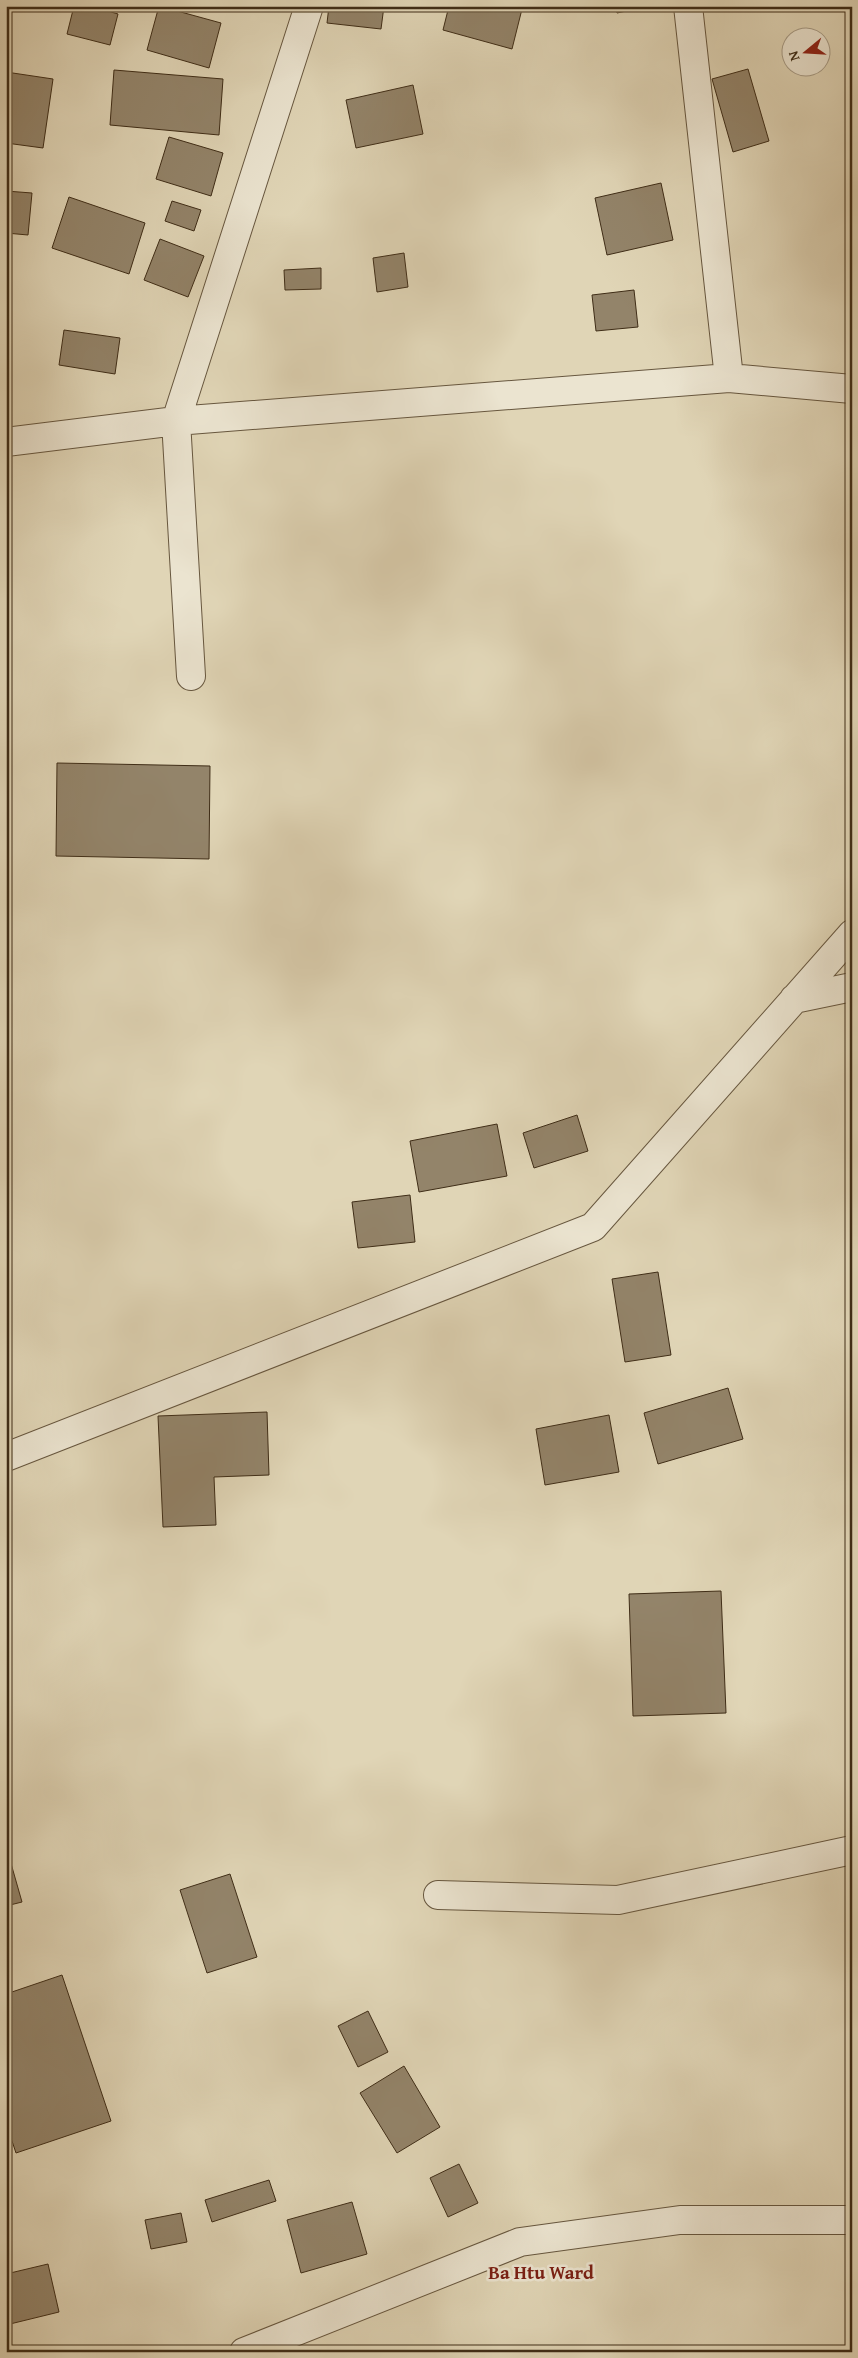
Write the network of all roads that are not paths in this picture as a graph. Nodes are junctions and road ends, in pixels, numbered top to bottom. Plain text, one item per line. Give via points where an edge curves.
1 (309, 6) edge
2 (688, 6) edge
3 (729, 378) junction
4 (852, 389) edge
5 (176, 421) junction
6 (6, 442) edge
7 (191, 676) dead end
8 (852, 934) edge
9 (852, 987) edge
10 (794, 999) junction
11 (6, 1457) edge
12 (850, 1854) edge
13 (438, 1895) dead end
14 (852, 2220) edge
15 (244, 2352) edge

1 - 5 street
2 - 3 street
3 - 4 street
3 - 5 street
5 - 6 street
5 - 7 street
8 - 10 street
9 - 10 street
10 - 11 street via 593,1227
12 - 13 street via 618,1900
14 - 15 street via 680,2220 520,2242

